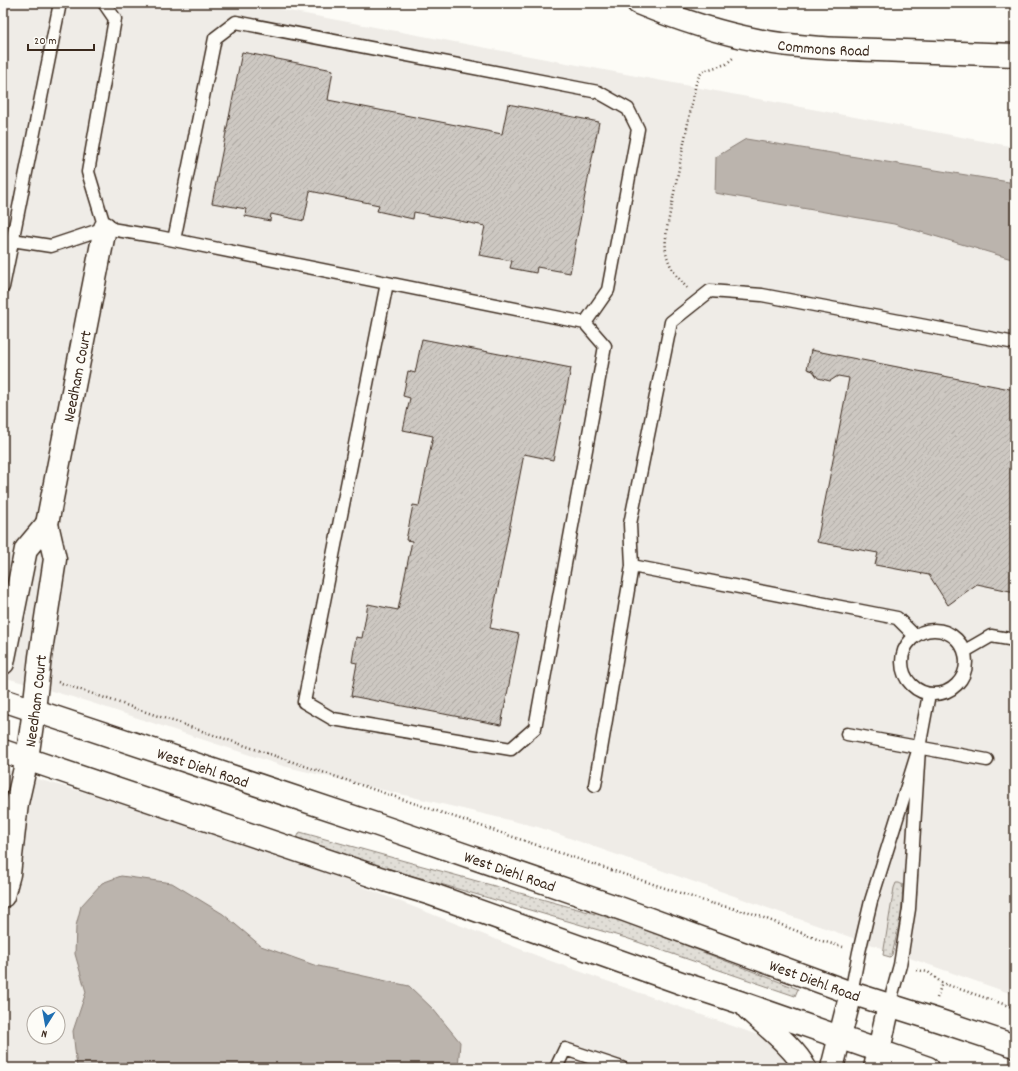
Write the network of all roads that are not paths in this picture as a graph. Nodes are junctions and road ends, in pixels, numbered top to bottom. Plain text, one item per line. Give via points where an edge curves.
1 (60, 3) edge
2 (104, 3) edge
3 (638, 3) edge
4 (1015, 55) edge
5 (105, 228) junction
6 (12, 240) junction
7 (174, 240) junction
8 (387, 283) junction
9 (3, 287) edge
10 (585, 323) junction
11 (1015, 343) edge
12 (46, 524) junction
13 (632, 566) junction
14 (915, 636) junction
15 (1015, 640) edge
16 (965, 651) junction
17 (3, 663) edge
18 (929, 694) junction
19 (3, 700) edge
20 (34, 710) junction
21 (847, 734) dead end
22 (919, 748) junction
23 (3, 751) edge
24 (27, 759) junction
25 (987, 760) dead end
26 (595, 785) dead end
27 (3, 896) edge
28 (852, 993) junction
29 (739, 1002) junction
30 (889, 1005) junction
31 (840, 1038) junction
32 (1015, 1046) edge
33 (877, 1059) edge
34 (556, 1068) edge
35 (622, 1068) edge
36 (806, 1068) edge
37 (832, 1068) edge
38 (928, 1068) edge

1 - 6 lane
2 - 5 lane via 115,19 88,172
3 - 4 street, Commons Road via 686,22 721,32 794,46
5 - 6 lane via 51,246
5 - 7 lane
5 - 12 street, Needham Court
6 - 9 lane
7 - 8 lane
7 - 10 lane via 214,38 236,22 598,92 628,109 638,130 608,290
8 - 10 lane
8 - 10 lane via 304,702 333,719 511,749 535,728 605,346
11 - 13 lane via 762,295 710,291 671,322 630,524
12 - 17 street, Needham Court via 26,549
12 - 20 street, Needham Court via 55,559
13 - 14 lane via 897,618
13 - 26 lane
14 - 16 lane via 932,630 949,633 958,639
14 - 18 lane via 907,644 903,654 904,674 910,684 919,691
15 - 16 lane via 990,636
16 - 18 lane via 967,662 963,678 956,687 938,694
18 - 22 lane
19 - 20 street, West Diehl Road
20 - 24 street, Needham Court
20 - 28 street, West Diehl Road via 371,822
21 - 22 lane
22 - 25 lane
22 - 28 lane via 871,901
22 - 30 lane via 909,909 900,965
23 - 24 street
24 - 27 street, Needham Court via 17,804 9,874
24 - 29 street
28 - 30 street, West Diehl Road
28 - 31 street
29 - 31 street
29 - 36 street via 778,1037
30 - 32 street, West Diehl Road
30 - 33 street
31 - 33 street
31 - 37 street
33 - 38 street
34 - 35 lane via 565,1049

